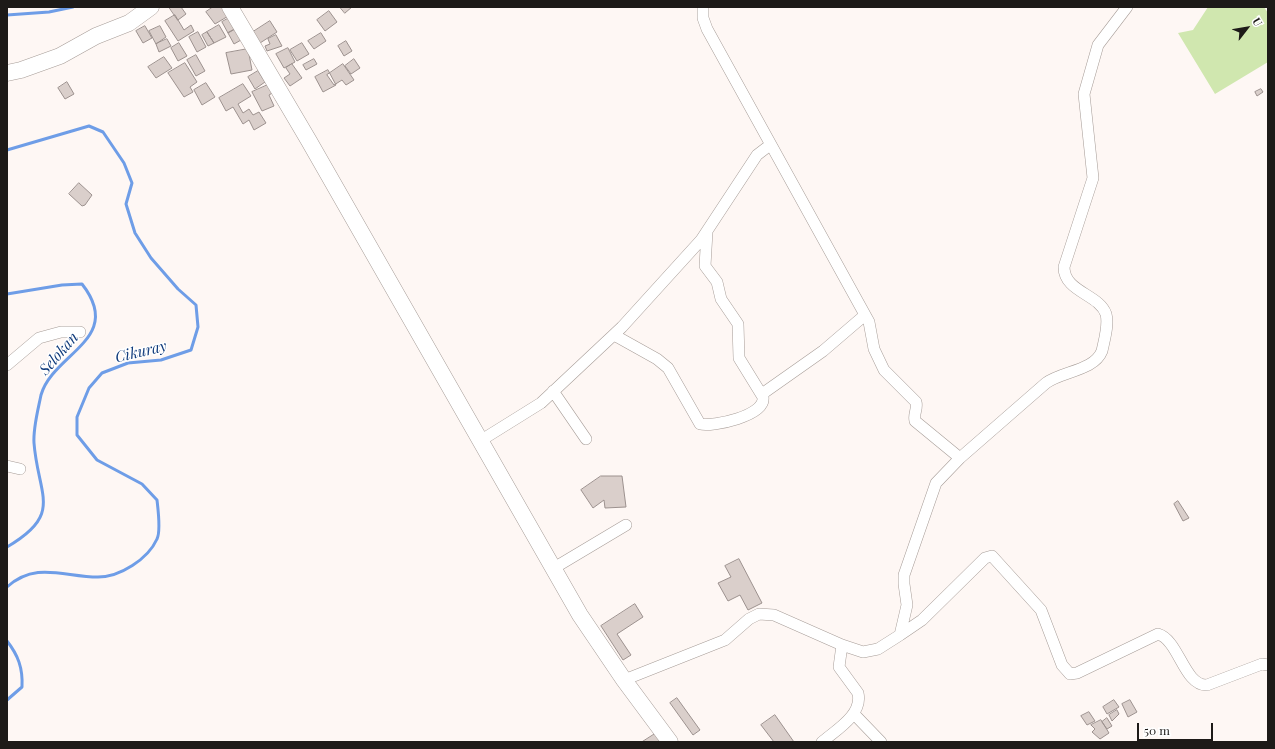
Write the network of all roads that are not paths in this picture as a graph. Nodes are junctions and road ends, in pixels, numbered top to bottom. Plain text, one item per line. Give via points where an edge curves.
1 (151, 7) edge
2 (230, 7) edge
3 (703, 7) edge
4 (1126, 7) edge
5 (7, 73) edge
6 (770, 145) junction
7 (707, 232) junction
8 (865, 315) junction
9 (80, 332) dead end
10 (614, 335) junction
11 (7, 365) edge
12 (553, 391) junction
13 (762, 394) junction
14 (586, 438) dead end
15 (480, 441) junction
16 (960, 458) junction
17 (7, 466) edge
18 (20, 469) dead end
19 (626, 525) dead end
20 (554, 568) junction
21 (900, 635) junction
22 (842, 645) junction
23 (1268, 665) edge
24 (624, 680) junction
25 (854, 714) junction
26 (670, 742) edge
27 (822, 742) edge
28 (881, 742) edge

1 - 5 street via 129,23 96,36 60,56
2 - 15 street via 310,141
3 - 6 street via 703,18 708,29
4 - 16 street via 1098,45 1085,84 1093,178 1064,267 1064,273 1070,283 1101,307 1106,315 1100,357 1092,364 1055,377 1046,383
6 - 7 street via 757,154
6 - 8 street
7 - 10 street
7 - 13 street via 705,266 716,282 723,302 737,321 739,358
8 - 13 street via 823,351
8 - 16 street via 870,325 874,349 884,370 916,402 915,421
9 - 11 street via 61,332 39,338
10 - 12 street
10 - 13 street via 668,368 702,424 742,418 756,412 763,404
12 - 14 street
12 - 15 street via 530,411
15 - 20 street
16 - 21 street via 933,488 904,575 907,605
17 - 18 street
19 - 20 street
20 - 24 street via 580,615
21 - 22 street via 870,652 857,651
21 - 23 street via 922,620 985,558 992,556 1042,610 1062,665 1070,674 1077,674 1158,634 1166,638 1194,681 1202,685 1262,664
22 - 24 street via 774,615 759,614 749,619 725,640
22 - 25 street via 839,667 858,696
24 - 26 street
25 - 27 street
25 - 28 street

